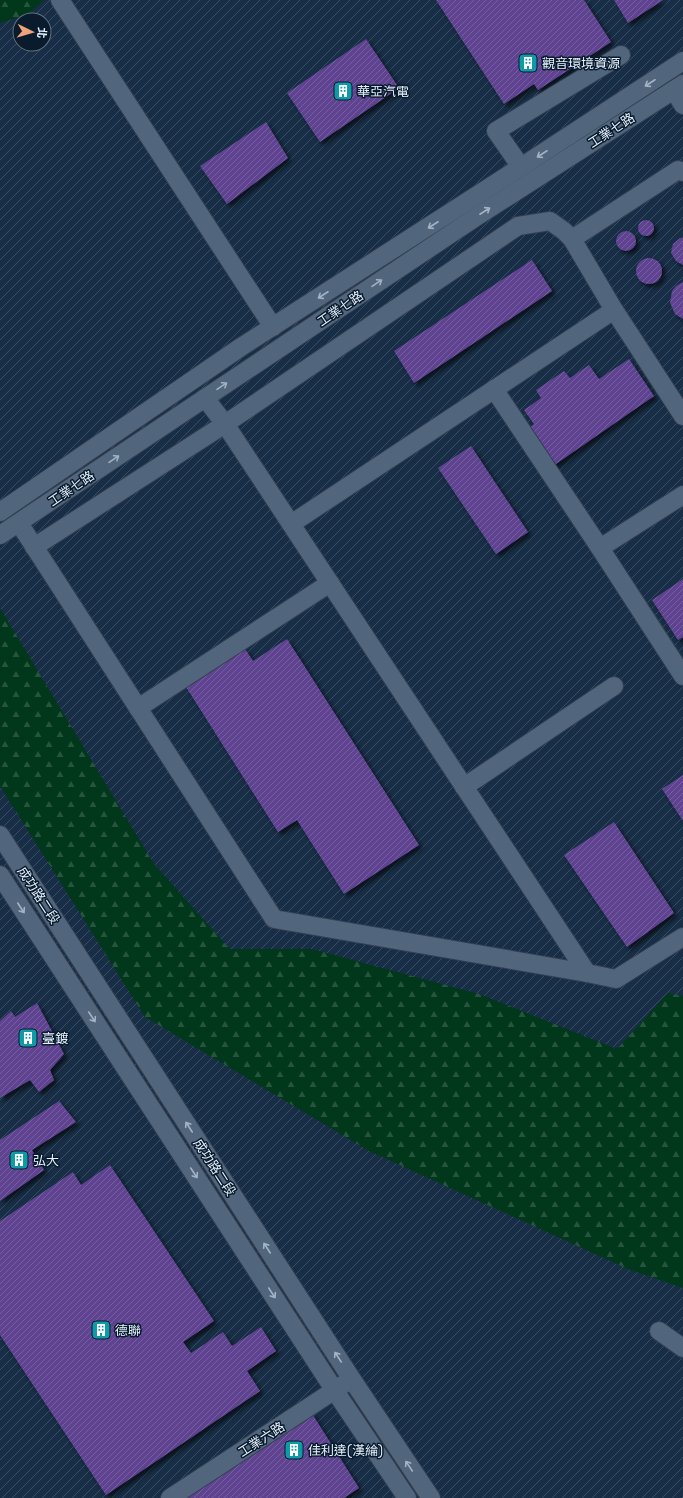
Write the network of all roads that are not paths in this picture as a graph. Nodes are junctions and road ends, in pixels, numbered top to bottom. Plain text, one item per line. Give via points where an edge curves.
1 (60, 0) edge
2 (621, 55) dead end
3 (683, 61) edge
4 (680, 93) edge
5 (521, 168) junction
6 (683, 172) edge
7 (572, 239) junction
8 (614, 310) junction
9 (273, 327) junction
10 (494, 389) junction
11 (205, 398) junction
12 (683, 416) edge
13 (225, 424) junction
14 (683, 495) edge
15 (0, 512) edge
16 (19, 523) junction
17 (291, 524) junction
18 (0, 535) edge
19 (34, 547) junction
20 (600, 548) junction
21 (330, 583) junction
22 (683, 676) edge
23 (614, 686) dead end
24 (138, 708) junction
25 (464, 787) junction
26 (0, 835) edge
27 (0, 875) edge
28 (683, 937) edge
29 (587, 973) junction
30 (659, 1331) dead end
31 (683, 1348) edge
32 (352, 1378) junction
33 (335, 1391) junction
34 (170, 1498) edge
35 (407, 1498) edge
36 (431, 1498) edge

1 - 9 street
2 - 5 street via 496,131
3 -> 5 street, 工業七路
11 -> 4 street, 工業七路 via 476,217
5 -> 9 street, 工業七路
6 - 7 street via 678,170
7 - 8 street
7 - 13 street via 550,221 518,226
8 - 10 street
8 - 12 street
9 - 15 street, 工業七路
10 - 17 street
10 - 20 street
11 - 13 street
16 -> 11 street, 工業七路
13 - 17 street
13 - 19 street
14 - 20 street
16 - 18 street, 工業七路
16 - 19 street
17 - 21 street
19 - 24 street
20 - 22 street
21 - 24 street
21 - 25 street
23 - 25 street
24 - 29 street via 274,919
25 - 29 street
32 -> 26 street, 成功路二段
27 -> 33 street, 成功路二段
28 - 29 street via 616,979
30 - 31 street
32 - 33 street, 工業六路
36 -> 32 street, 成功路二段
33 - 34 street, 工業六路
33 - 35 street, 成功路二段

